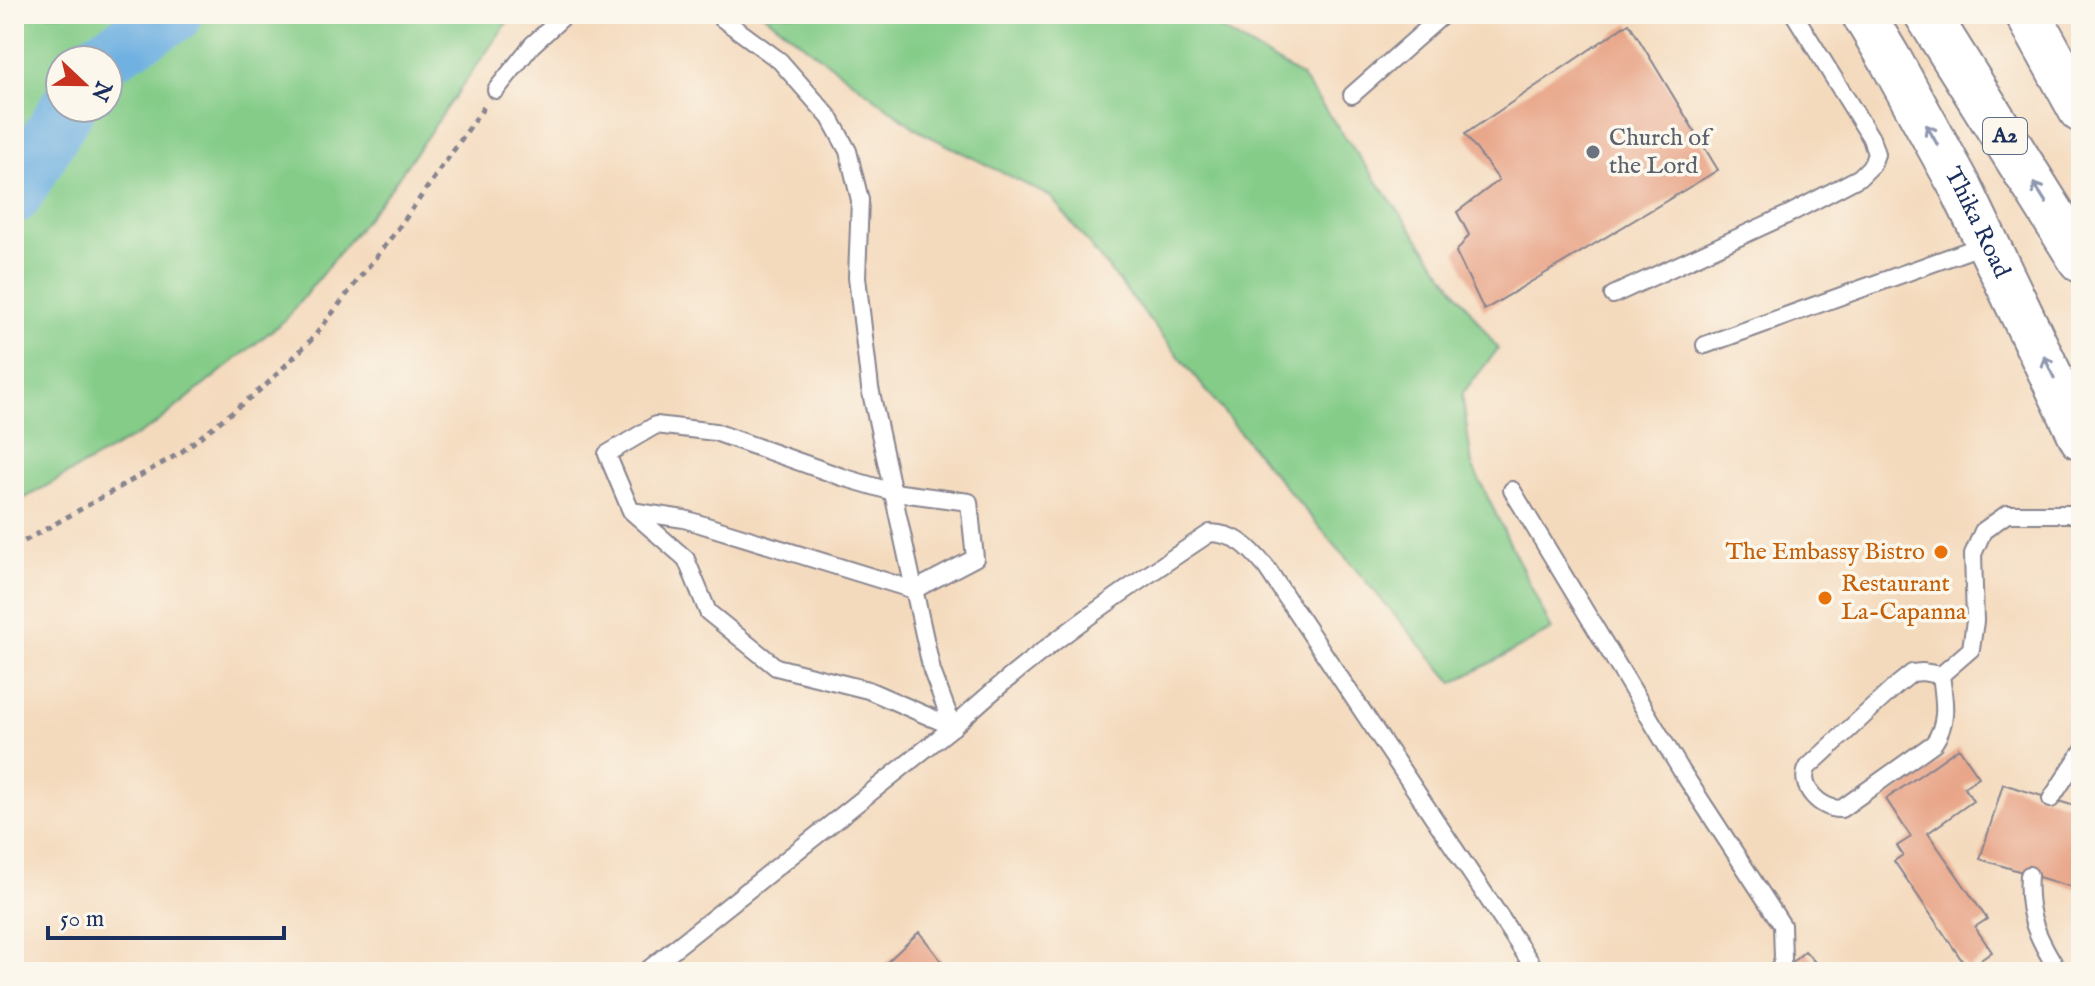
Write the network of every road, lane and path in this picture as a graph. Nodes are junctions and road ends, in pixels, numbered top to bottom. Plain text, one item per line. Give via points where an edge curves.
1 (566, 14) edge
2 (716, 14) edge
3 (1444, 14) edge
4 (1794, 14) edge
5 (1863, 14) edge
6 (1927, 14) edge
7 (2028, 14) edge
8 (496, 90) joint
9 (1352, 95) dead end
10 (2081, 110) edge
11 (1988, 244) junction
12 (2081, 260) edge
13 (1613, 295) dead end
14 (1705, 345) dead end
15 (2081, 438) edge
16 (1512, 490) dead end
17 (893, 492) junction
18 (631, 511) junction
19 (2081, 514) edge
20 (14, 547) edge
21 (914, 590) junction
22 (1941, 675) junction
23 (953, 727) junction
24 (2081, 753) edge
25 (2051, 799) dead end
26 (2029, 875) dead end
27 (645, 972) edge
28 (1537, 972) edge
29 (1779, 972) edge
30 (2059, 972) edge

1 - 8 lane via 532,45
2 - 17 lane via 780,61 830,118 848,151 860,200 857,277 870,388
3 - 9 lane
4 - 13 lane via 1871,138 1876,154 1872,165 1860,177 1789,214
11 -> 5 main road, Thika Road
12 -> 6 highway, A2
7 - 10 highway
8 - 20 path via 313,338 266,385 180,453
11 - 14 lane
15 -> 11 main road, Thika Road
16 - 29 lane via 1681,770 1782,925
17 - 18 lane via 715,432 656,425 607,454
17 - 21 lane
17 - 21 lane via 969,502 975,558
18 - 21 lane via 684,519
18 - 23 lane via 686,559 708,612 776,667 868,690
19 - 22 lane via 2007,514 1983,531 1973,554 1971,649
21 - 23 lane via 932,671
22 - 22 lane via 1912,673 1808,767 1804,782 1819,802 1841,809 1934,743 1945,718
23 - 27 lane
23 - 28 lane via 1100,606 1210,533 1239,539 1266,567
24 - 25 lane
26 - 30 lane via 2038,938

